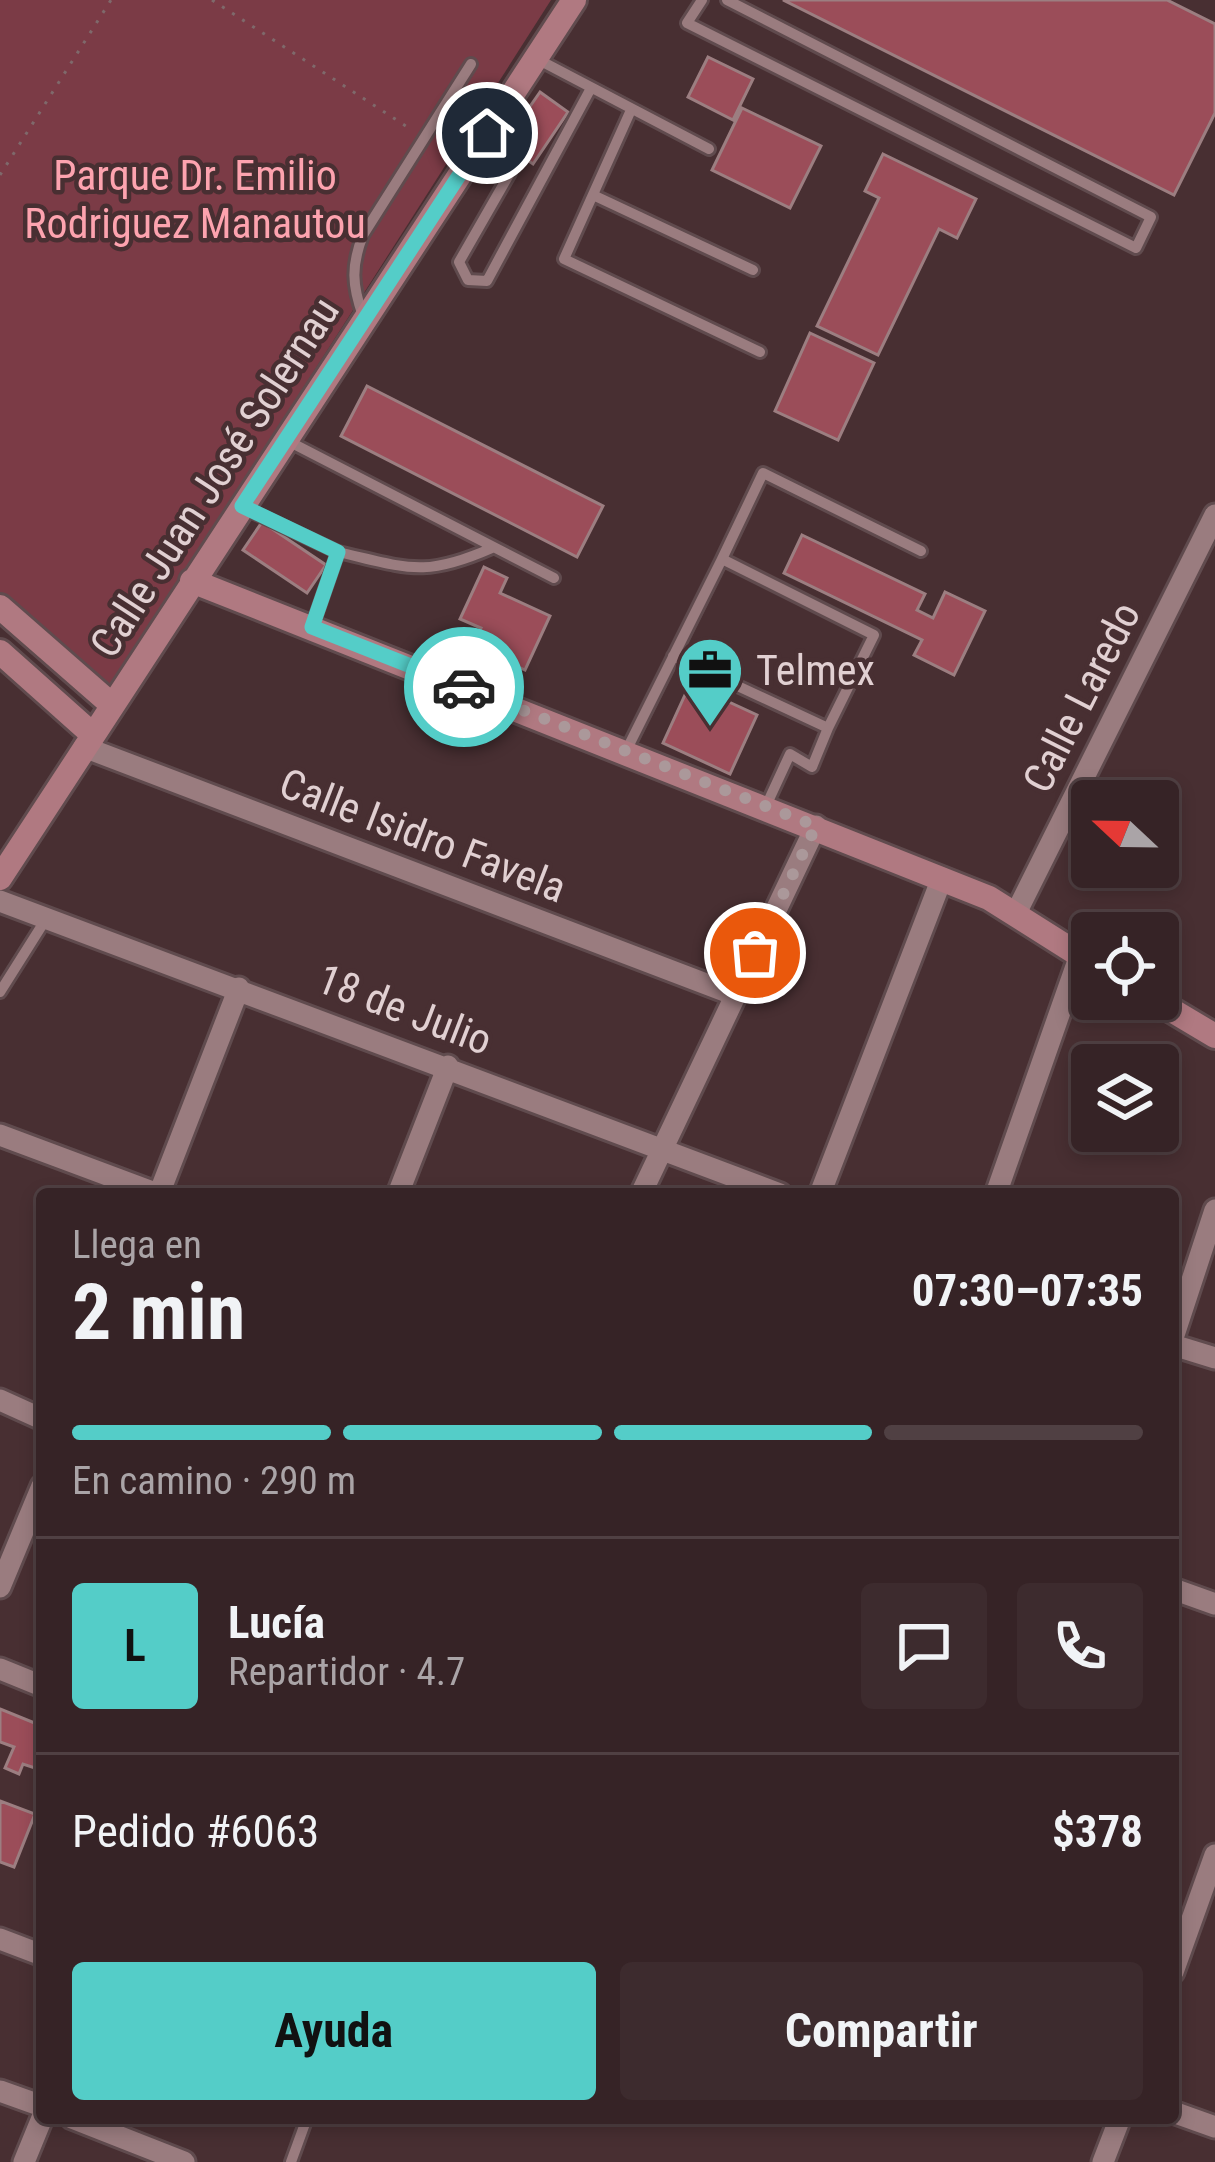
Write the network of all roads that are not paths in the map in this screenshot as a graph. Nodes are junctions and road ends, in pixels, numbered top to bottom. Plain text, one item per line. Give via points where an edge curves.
1 (574, 0) edge
2 (684, 0) edge
3 (727, 0) edge
4 (700, 3) edge
5 (536, 58) junction
6 (471, 64) dead end
7 (591, 88) junction
8 (631, 110) junction
9 (709, 149) dead end
10 (510, 173) dead end
11 (593, 195) junction
12 (753, 270) dead end
13 (364, 319) junction
14 (760, 352) dead end
15 (285, 440) junction
16 (242, 506) junction
17 (1214, 523) edge
18 (492, 548) junction
19 (921, 551) dead end
20 (338, 552) junction
21 (1215, 556) edge
22 (722, 559) junction
23 (554, 578) dead end
24 (192, 581) junction
25 (0, 607) edge
26 (312, 627) junction
27 (0, 652) edge
28 (674, 656) junction
29 (112, 705) junction
30 (828, 728) junction
31 (88, 741) junction
32 (626, 751) junction
33 (766, 806) junction
34 (816, 826) junction
35 (0, 878) edge
36 (942, 878) junction
37 (0, 901) edge
38 (1016, 913) junction
39 (46, 919) junction
40 (1071, 949) edge
41 (0, 965) edge
42 (13, 973) junction
43 (238, 988) junction
44 (0, 992) edge
45 (735, 995) junction
46 (1071, 998) edge
47 (1179, 1015) edge
48 (1215, 1036) edge
49 (448, 1066) junction
50 (0, 1135) edge
51 (663, 1150) junction
52 (142, 1188) edge
53 (160, 1188) edge
54 (400, 1188) edge
55 (644, 1188) edge
56 (764, 1188) edge
57 (822, 1188) edge
58 (998, 1188) edge
59 (1215, 1210) edge
60 (1179, 1322) edge
61 (1179, 1343) edge
62 (1215, 1358) edge
63 (0, 1400) edge
64 (36, 1417) edge
65 (36, 1500) edge
66 (0, 1587) edge
67 (1179, 1591) edge
68 (1215, 1604) edge
69 (0, 1669) edge
70 (36, 1684) edge
71 (1215, 1855) edge
72 (0, 1939) edge
73 (36, 1953) edge
74 (1179, 1955) edge
75 (0, 2091) edge
76 (36, 2105) edge
77 (1179, 2114) edge
78 (40, 2124) edge
79 (87, 2124) edge
80 (305, 2124) edge
81 (1118, 2124) edge
82 (1215, 2127) edge
83 (24, 2162) edge
84 (184, 2162) edge
85 (292, 2162) edge
86 (1103, 2162) edge

1 - 5 street, Calle Juan José Solernau
2 - 4 lane
3 - 4 lane via 1151,217 1136,248 687,23
5 - 7 lane
5 - 13 street, Calle Juan José Solernau
6 - 13 lane via 362,235 353,288
7 - 8 lane
7 - 10 lane via 487,281 468,280 459,262
8 - 9 lane
8 - 11 lane
11 - 12 lane
11 - 14 lane via 564,259
13 - 15 street, Calle Juan José Solernau
15 - 16 street, Calle Juan José Solernau
15 - 18 lane
16 - 20 lane
16 - 24 street, Calle Juan José Solernau
17 - 21 street
17 - 38 street, Calle Laredo
18 - 20 lane via 444,569
18 - 23 lane
19 - 22 lane via 763,473
20 - 26 lane
22 - 28 lane
22 - 30 lane via 874,635
24 - 26 street
24 - 29 street, Calle Juan José Solernau
25 - 29 street
26 - 32 street
27 - 31 street
28 - 30 lane
28 - 32 lane
29 - 31 street, Calle Juan José Solernau
30 - 33 lane via 812,767 790,754
31 - 35 street, Calle Juan José Solernau
31 - 45 street, Calle Isidro Favela
32 - 33 street
33 - 34 street
34 - 36 street
34 - 45 street
36 - 38 street
36 - 57 street
37 - 39 street, 18 de Julio
38 - 40 street
39 - 42 lane
39 - 43 street, 18 de Julio
41 - 42 lane
42 - 44 lane
43 - 49 street, 18 de Julio
43 - 53 street
45 - 51 street
46 - 58 street
47 - 48 street
49 - 51 street, 18 de Julio
49 - 54 street
50 - 52 street
51 - 55 street
51 - 56 street, 18 de Julio
59 - 60 street
61 - 62 street
63 - 64 street
65 - 66 street
67 - 68 street
69 - 70 street
71 - 74 street
72 - 73 street
75 - 76 street
77 - 82 street
78 - 83 street
79 - 84 street
80 - 85 lane
81 - 86 street

